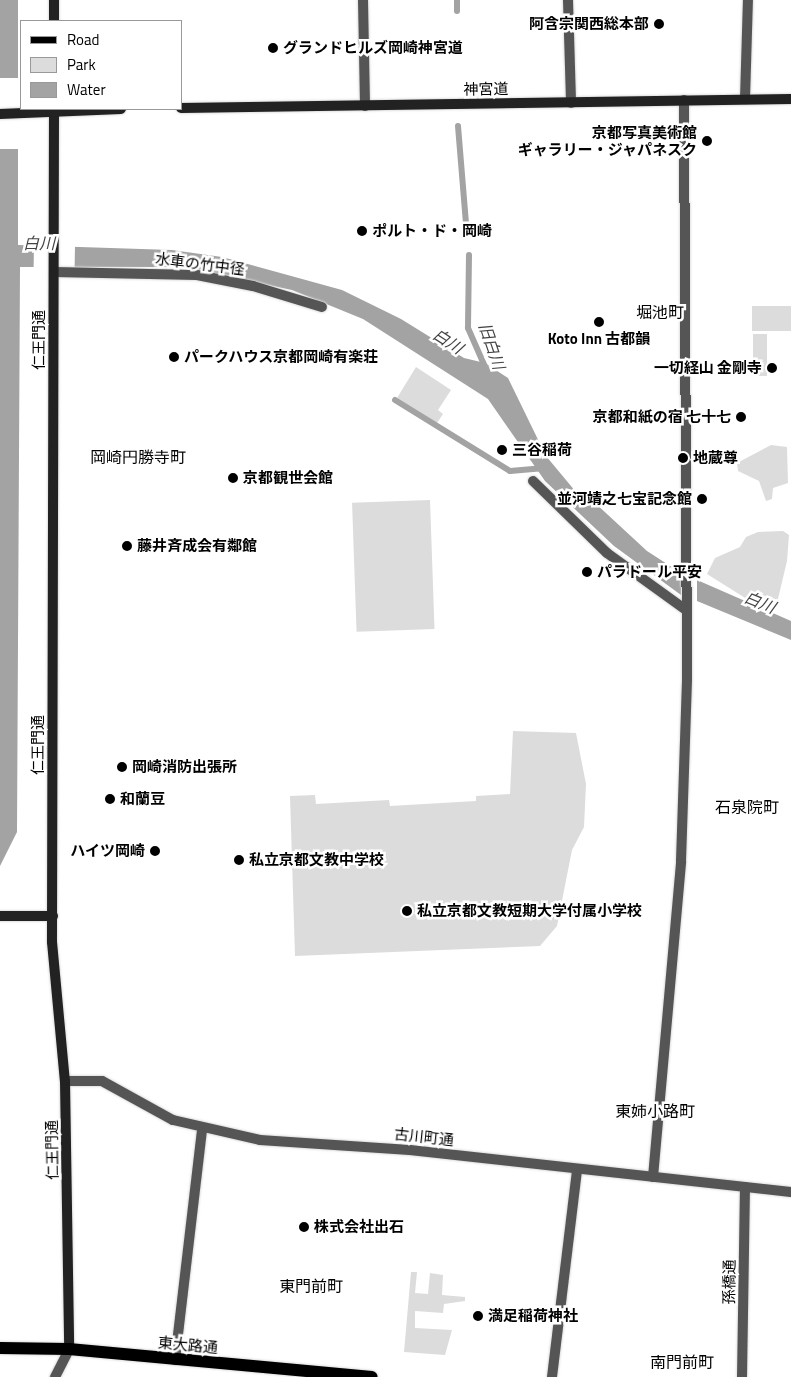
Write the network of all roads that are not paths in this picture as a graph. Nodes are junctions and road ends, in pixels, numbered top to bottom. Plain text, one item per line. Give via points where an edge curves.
1 (54, 0) edge
2 (363, 0) edge
3 (568, 0) edge
4 (748, 0) edge
5 (54, 20) edge
6 (745, 99) junction
7 (791, 99) edge
8 (684, 100) junction
9 (571, 103) junction
10 (365, 106) junction
11 (182, 108) edge
12 (54, 110) edge
13 (0, 114) edge
14 (54, 270) junction
15 (322, 307) dead end
16 (533, 481) dead end
17 (686, 605) junction
18 (0, 916) edge
19 (53, 916) junction
20 (65, 1081) junction
21 (202, 1130) junction
22 (577, 1170) junction
23 (653, 1177) junction
24 (745, 1187) junction
25 (791, 1192) edge
26 (0, 1348) edge
27 (69, 1348) junction
28 (175, 1360) junction
29 (55, 1377) edge
30 (372, 1377) edge
31 (552, 1377) edge
32 (742, 1377) edge

1 - 5 street
2 - 10 street
3 - 9 street
4 - 6 street
6 - 7 street, 神宮道
6 - 8 street, 神宮道
8 - 9 street, 神宮道
8 - 17 street
9 - 10 street, 神宮道
10 - 11 street, 神宮道
12 - 13 street
12 - 14 street, 仁王門通
14 - 15 street, 水車の竹中径 via 203,276
14 - 19 street, 仁王門通
16 - 17 street via 607,553
17 - 23 street via 681,861
18 - 19 street
19 - 20 street, 仁王門通
20 - 21 street, 古川町通 via 102,1080 173,1120
20 - 27 street, 仁王門通
21 - 22 street, 古川町通 via 260,1140 410,1150
21 - 28 street
22 - 23 street, 古川町通
22 - 31 street
23 - 24 street, 古川町通
24 - 25 street, 古川町通
24 - 32 street, 孫橋通
26 - 27 main road, 東大路通
27 - 28 main road, 東大路通
27 - 29 street, 仁王門通
28 - 30 main road, 東大路通

